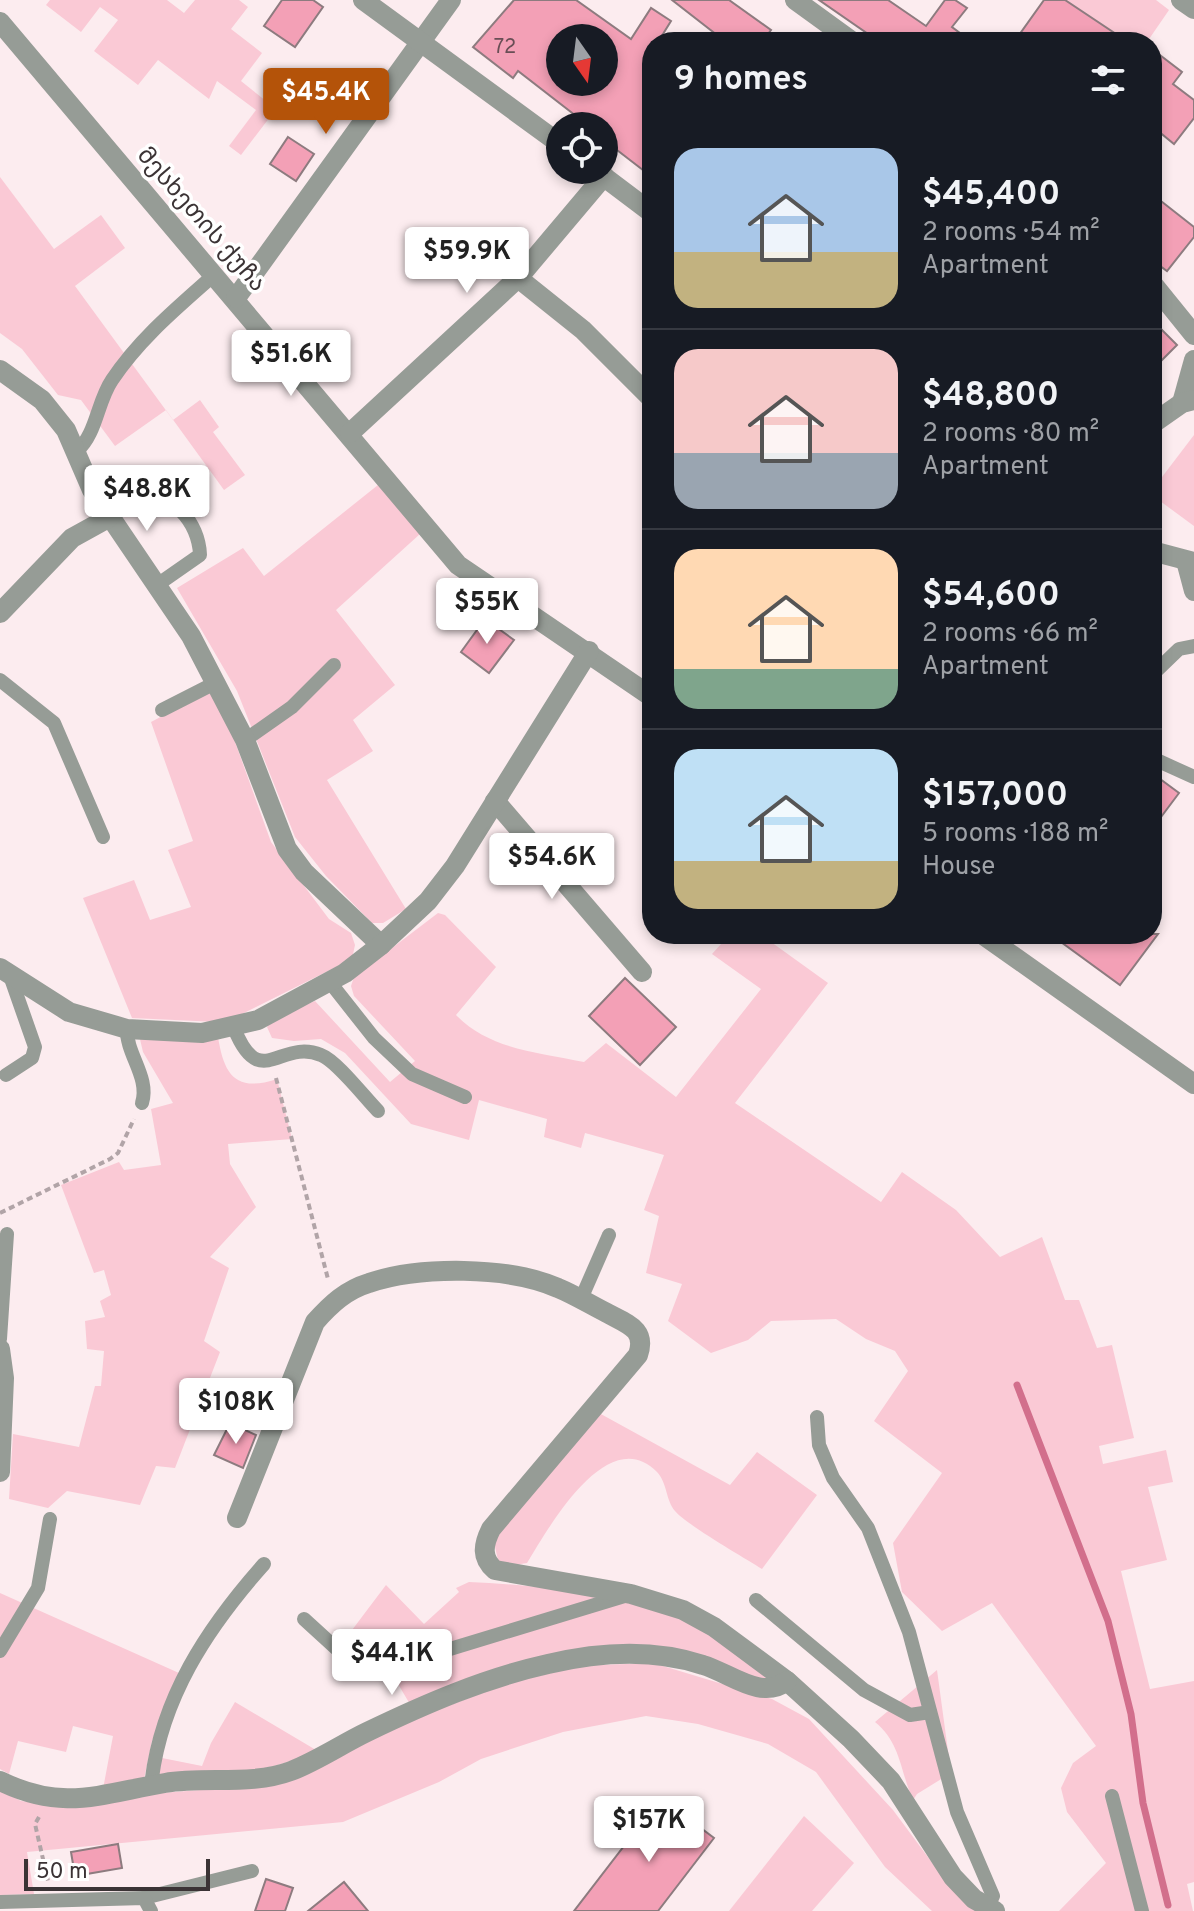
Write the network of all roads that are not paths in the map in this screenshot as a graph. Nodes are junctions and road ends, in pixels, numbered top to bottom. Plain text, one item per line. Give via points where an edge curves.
1 (363, 0) edge
2 (451, 0) edge
3 (795, 0) edge
4 (1181, 0) edge
5 (1194, 9) edge
6 (0, 22) edge
7 (839, 32) edge
8 (421, 42) junction
9 (546, 134) edge
10 (591, 184) edge
11 (614, 184) edge
12 (642, 205) edge
13 (215, 274) junction
14 (518, 278) junction
15 (1162, 295) edge
16 (236, 298) junction
17 (1194, 335) edge
18 (1194, 360) edge
19 (0, 370) edge
20 (642, 389) edge
21 (1188, 402) edge
22 (1162, 418) edge
23 (350, 433) junction
24 (77, 451) junction
25 (110, 517) junction
26 (1162, 553) edge
27 (1190, 562) edge
28 (157, 585) junction
29 (1194, 591) edge
30 (0, 613) edge
31 (1194, 646) edge
32 (589, 651) junction
33 (334, 665) dead end
34 (1162, 665) edge
35 (0, 680) edge
36 (217, 682) junction
37 (642, 690) edge
38 (162, 710) dead end
39 (245, 740) junction
40 (1162, 763) edge
41 (1194, 777) edge
42 (495, 801) junction
43 (103, 837) dead end
44 (996, 944) edge
45 (381, 945) junction
46 (4, 969) edge
47 (642, 972) dead end
48 (329, 981) junction
49 (234, 1028) junction
50 (127, 1029) junction
51 (6, 1075) dead end
52 (1194, 1084) edge
53 (465, 1097) dead end
54 (142, 1103) road end
55 (378, 1111) dead end
56 (7, 1234) dead end
57 (609, 1235) dead end
58 (581, 1299) junction
59 (0, 1339) edge
60 (0, 1349) edge
61 (817, 1417) dead end
62 (0, 1472) edge
63 (237, 1518) dead end
64 (50, 1519) dead end
65 (264, 1564) dead end
66 (631, 1594) junction
67 (756, 1600) dead end
68 (304, 1619) dead end
69 (0, 1651) edge
70 (787, 1681) junction
71 (930, 1712) junction
72 (0, 1781) edge
73 (151, 1786) junction
74 (1112, 1796) dead end
75 (252, 1871) dead end
76 (0, 1902) edge
77 (147, 1905) edge
78 (992, 1908) edge
79 (1142, 1911) edge

1 - 8 street
2 - 8 street
3 - 7 street
4 - 5 street
6 - 13 street, მესხეთის ქუჩა
8 - 9 street
8 - 16 street
10 - 14 street
11 - 12 street
13 - 16 street, მესხეთის ქუჩა
13 - 24 lane via 157,324 126,361
14 - 20 street via 583,330
14 - 23 street
15 - 17 street
16 - 23 street, მესხეთის ქუჩა
18 - 21 street
19 - 24 street via 42,400
21 - 22 street
23 - 32 street, მესხეთის ქუჩა via 458,565
24 - 25 street via 92,490
25 - 28 street
25 - 28 lane via 151,498 175,504 192,524 200,555
25 - 30 street via 72,538
26 - 27 street
27 - 29 street
28 - 36 street
31 - 34 lane via 1179,649
32 - 37 street, მესხეთის ქუჩა
32 - 42 street
33 - 39 lane via 292,707
35 - 43 lane via 54,723
36 - 38 lane
36 - 39 street
39 - 45 street via 287,849
40 - 41 lane
42 - 45 street via 428,901
42 - 47 street
44 - 52 street
45 - 48 street
46 - 50 street via 69,1012
46 - 51 lane via 35,1047 32,1058
48 - 49 street
48 - 53 lane via 412,1074
49 - 50 street via 202,1033
49 - 55 lane via 248,1056 271,1059 304,1051 323,1055
50 - 54 lane via 143,1082
56 - 59 lane
57 - 58 lane
58 - 63 street via 514,1275 453,1271 367,1283 334,1300 315,1322
58 - 66 street via 640,1333 643,1342 638,1355 491,1529 484,1553 495,1570
60 - 62 street
61 - 71 lane via 819,1445 833,1478 868,1528 909,1632
64 - 69 lane via 38,1588
65 - 73 lane via 199,1645 162,1729
66 - 68 lane via 381,1670 350,1661
66 - 70 street via 683,1610 714,1627
67 - 71 lane via 864,1690 910,1715
70 - 73 street via 778,1688 757,1688 704,1665 657,1654 577,1658 470,1687 290,1771
70 - 78 street via 891,1781 953,1877 974,1899
71 - 78 lane via 957,1812 993,1896
72 - 73 street via 31,1796 55,1799 85,1799
74 - 79 lane
75 - 77 lane
76 - 77 lane

